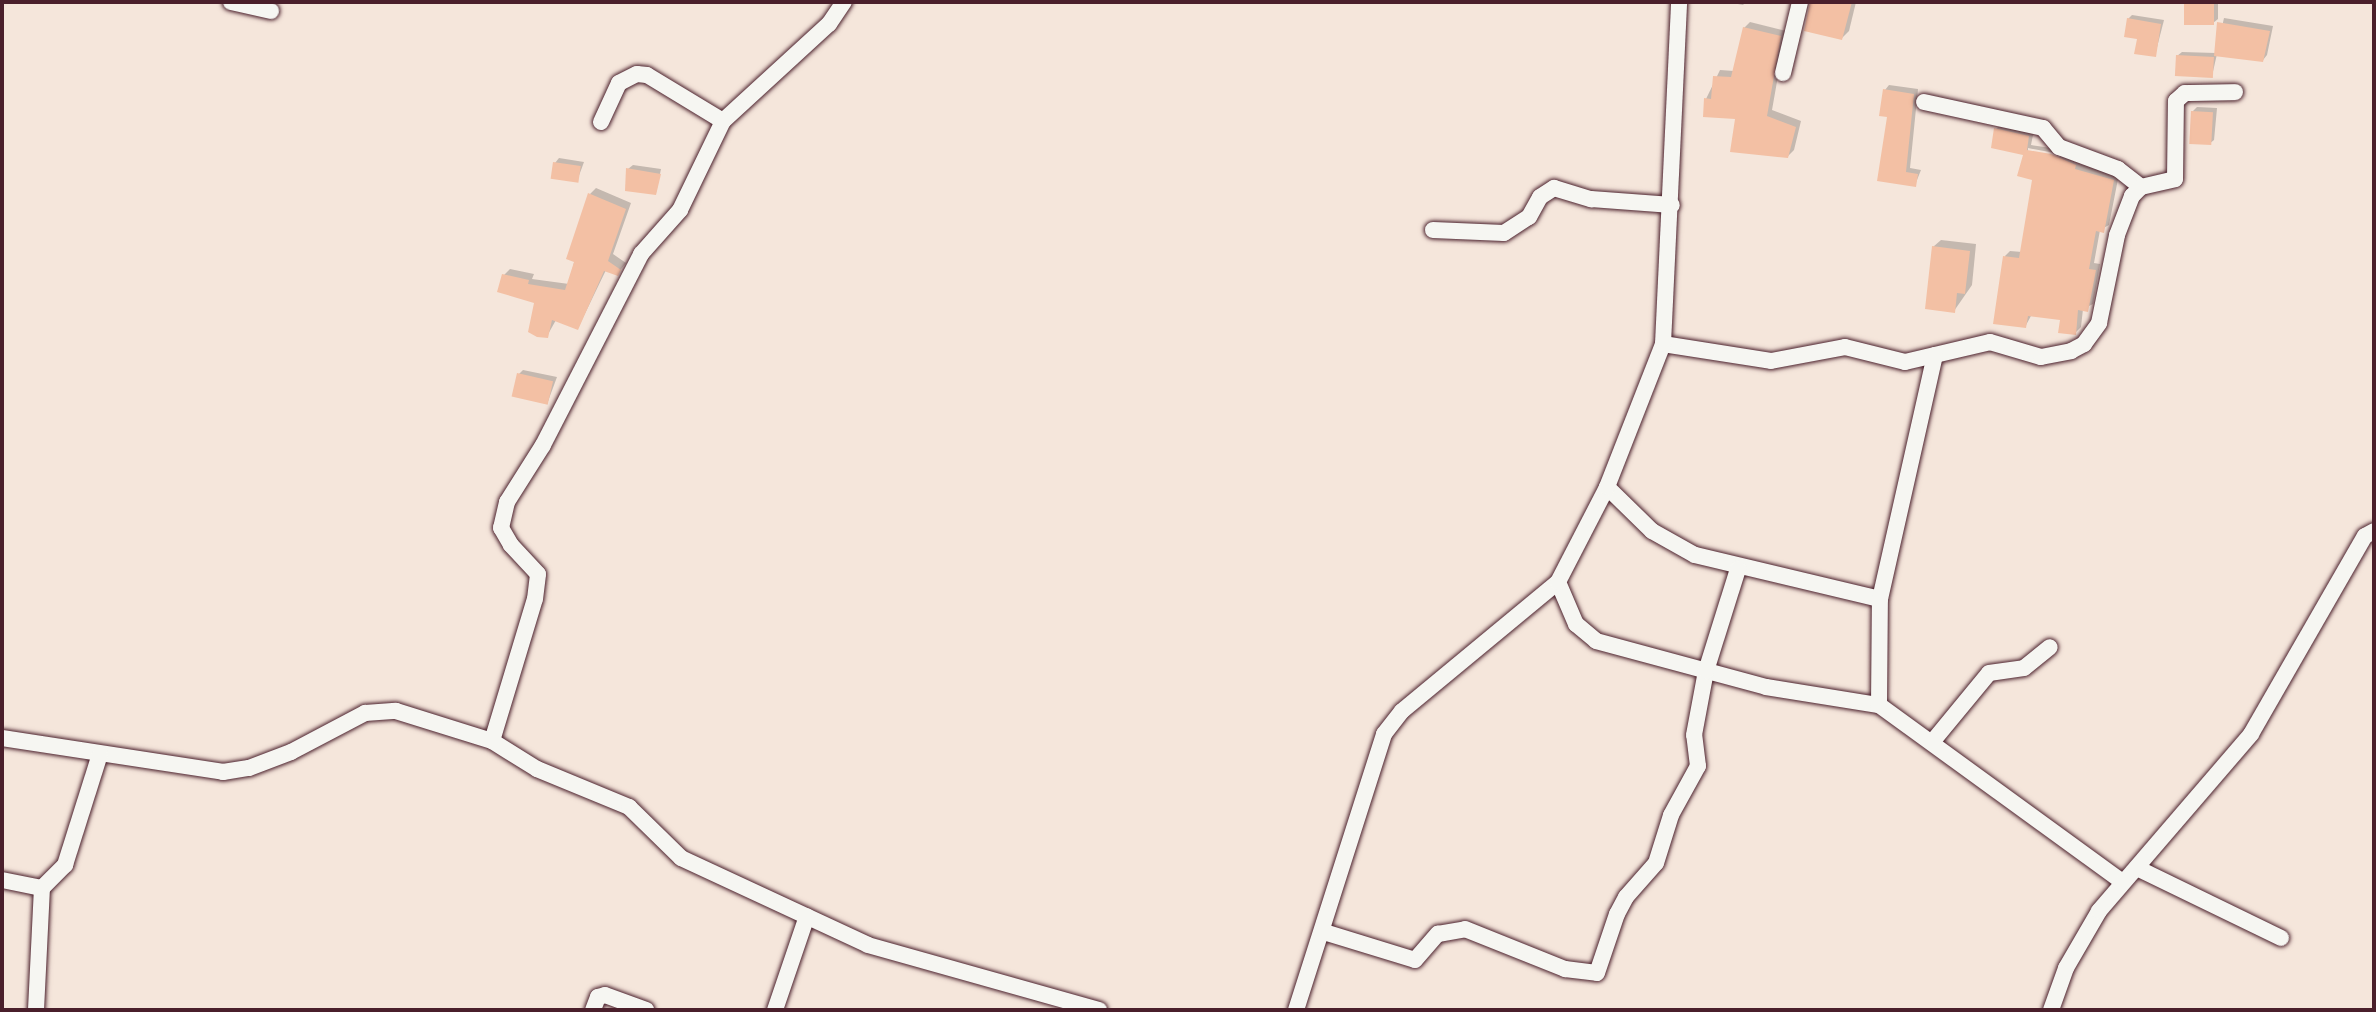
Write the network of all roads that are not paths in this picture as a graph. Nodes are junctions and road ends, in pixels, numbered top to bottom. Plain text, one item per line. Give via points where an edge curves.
1 (231, 2) edge
2 (844, 2) edge
3 (1679, 2) edge
4 (1800, 2) edge
5 (271, 11) dead end
6 (1783, 73) dead end
7 (2235, 93) dead end
8 (1924, 102) dead end
9 (723, 121) junction
10 (601, 122) dead end
11 (2141, 187) junction
12 (1672, 205) junction
13 (1433, 230) dead end
14 (1663, 344) junction
15 (1935, 355) junction
16 (1607, 486) junction
17 (2374, 531) edge
18 (1738, 569) junction
19 (1558, 582) junction
20 (1881, 599) junction
21 (2050, 647) dead end
22 (1706, 671) junction
23 (1879, 705) junction
24 (2, 738) edge
25 (492, 741) junction
26 (1933, 741) junction
27 (100, 754) junction
28 (2137, 868) junction
29 (2, 880) edge
30 (2123, 882) junction
31 (42, 888) junction
32 (807, 916) junction
33 (1324, 932) junction
34 (2281, 938) dead end
35 (36, 1010) edge
36 (593, 1010) edge
37 (646, 1010) edge
38 (775, 1010) edge
39 (1098, 1010) edge
40 (1296, 1010) edge
41 (2051, 1010) edge

1 - 5 street
2 - 9 street via 829,24
3 - 12 street
4 - 6 street
7 - 11 street via 2179,97 2175,179
8 - 11 street via 2043,128 2059,147 2118,169
9 - 10 street via 647,75 637,74 619,83
9 - 25 street via 680,210 641,254 543,445 507,502 501,528 538,574 535,599
11 - 15 street via 2125,211 2117,235 2099,323 2084,344 2054,357 2032,356 1990,342
12 - 13 street via 1591,199 1554,188 1539,197 1529,217 1504,233
12 - 14 street
14 - 15 street via 1764,361 1835,348 1905,362
14 - 16 street
15 - 20 street
16 - 18 street via 1652,531 1695,555
16 - 19 street
17 - 28 street via 2365,536 2252,734
18 - 20 street
18 - 22 street
19 - 22 street via 1576,624 1595,641
19 - 33 street via 1402,711 1384,734
20 - 23 street
21 - 26 street via 2024,668 1989,673
22 - 23 street via 1807,696
22 - 33 street via 1694,735 1698,766 1671,815 1657,863 1626,897 1597,973 1565,969 1465,929 1438,934 1415,960
23 - 26 street
24 - 27 street
25 - 27 street via 385,710 365,713 291,752 235,771 174,767
25 - 32 street via 537,769 634,810 681,858
26 - 30 street
27 - 31 street via 65,865
28 - 30 street
28 - 34 street
29 - 31 street
30 - 41 street via 2099,911 2066,968
31 - 35 street
32 - 38 street
32 - 39 street via 901,956
33 - 40 street
36 - 37 street via 598,997 605,995

